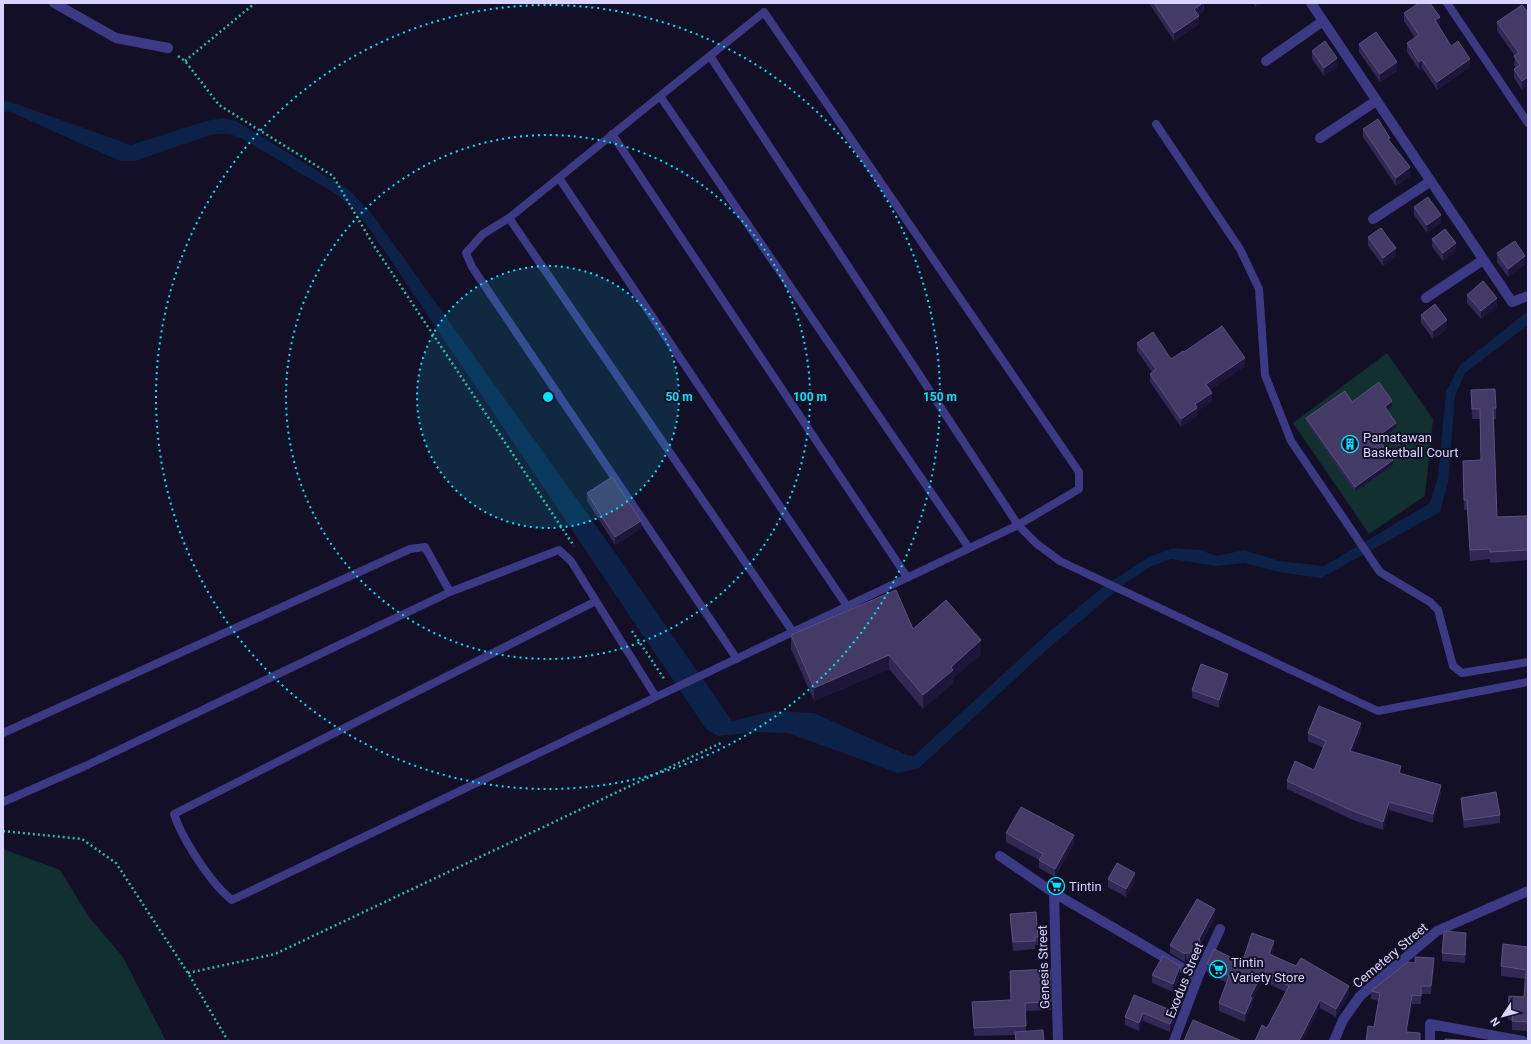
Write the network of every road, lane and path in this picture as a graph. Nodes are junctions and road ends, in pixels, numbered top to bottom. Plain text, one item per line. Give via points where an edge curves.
1 (54, 3) edge
2 (255, 3) edge
3 (1311, 3) edge
4 (1447, 3) edge
5 (1323, 21) junction
6 (168, 48) joint
7 (710, 56) junction
8 (185, 61) junction
9 (1266, 61) dead end
10 (660, 96) junction
11 (1376, 101) junction
12 (1528, 123) edge
13 (1156, 124) dead end
14 (612, 134) junction
15 (1320, 138) dead end
16 (559, 178) junction
17 (1430, 181) junction
18 (509, 218) junction
19 (1373, 219) dead end
20 (1483, 260) junction
21 (1528, 296) edge
22 (1426, 298) dead end
23 (1018, 525) junction
24 (969, 548) junction
25 (578, 551) dead end
26 (907, 577) junction
27 (450, 592) junction
28 (596, 601) junction
29 (847, 606) junction
30 (631, 630) dead end
31 (793, 632) junction
32 (737, 658) junction
33 (1528, 662) edge
34 (1528, 682) edge
35 (673, 689) junction
36 (656, 697) junction
37 (3, 733) edge
38 (723, 742) dead end
39 (3, 802) edge
40 (3, 831) edge
41 (1000, 856) dead end
42 (1528, 891) edge
43 (1054, 893) junction
44 (1220, 929) dead end
45 (188, 973) junction
46 (1198, 977) junction
47 (228, 1041) edge
48 (1058, 1041) edge
49 (1174, 1041) edge
50 (1334, 1041) edge
51 (1430, 1041) edge
52 (1523, 1041) edge

1 - 6 street via 116,38
2 - 8 path
3 - 5 street
4 - 12 lane
5 - 9 street
5 - 11 street
6 - 8 path
7 - 10 lane
7 - 23 lane
7 - 23 lane via 764,12 1079,472 1078,489
8 - 25 path via 218,105 330,173 336,180 374,246
10 - 14 lane
10 - 24 lane
11 - 15 street
11 - 17 street
13 - 33 lane via 1240,248 1259,289 1265,375 1291,442 1380,572 1430,602 1438,610 1453,666 1462,673
14 - 16 lane
14 - 26 lane
16 - 18 lane
16 - 29 lane
17 - 19 street
17 - 20 street
18 - 31 lane
18 - 32 lane via 483,234 466,253 472,266
20 - 21 street via 1512,302
20 - 22 street
23 - 24 lane
23 - 34 lane via 1037,544 1060,561 1378,711
24 - 26 lane
26 - 29 lane
27 - 28 lane via 559,550 571,561
27 - 37 lane via 425,547 410,548
27 - 39 lane
28 - 36 lane
28 - 36 lane via 174,814 178,828 221,891 232,900
29 - 31 lane
30 - 35 path
31 - 32 lane
32 - 35 lane
35 - 36 lane
38 - 45 path via 275,954
40 - 45 path via 82,839 116,863
41 - 43 street
42 - 50 street, Cemetery Street via 1437,931 1360,996 1343,1020
43 - 46 street
43 - 48 street, Genesis Street
44 - 46 street, Exodus Street
45 - 47 path
46 - 49 street, Exodus Street
51 - 52 street via 1430,1024

